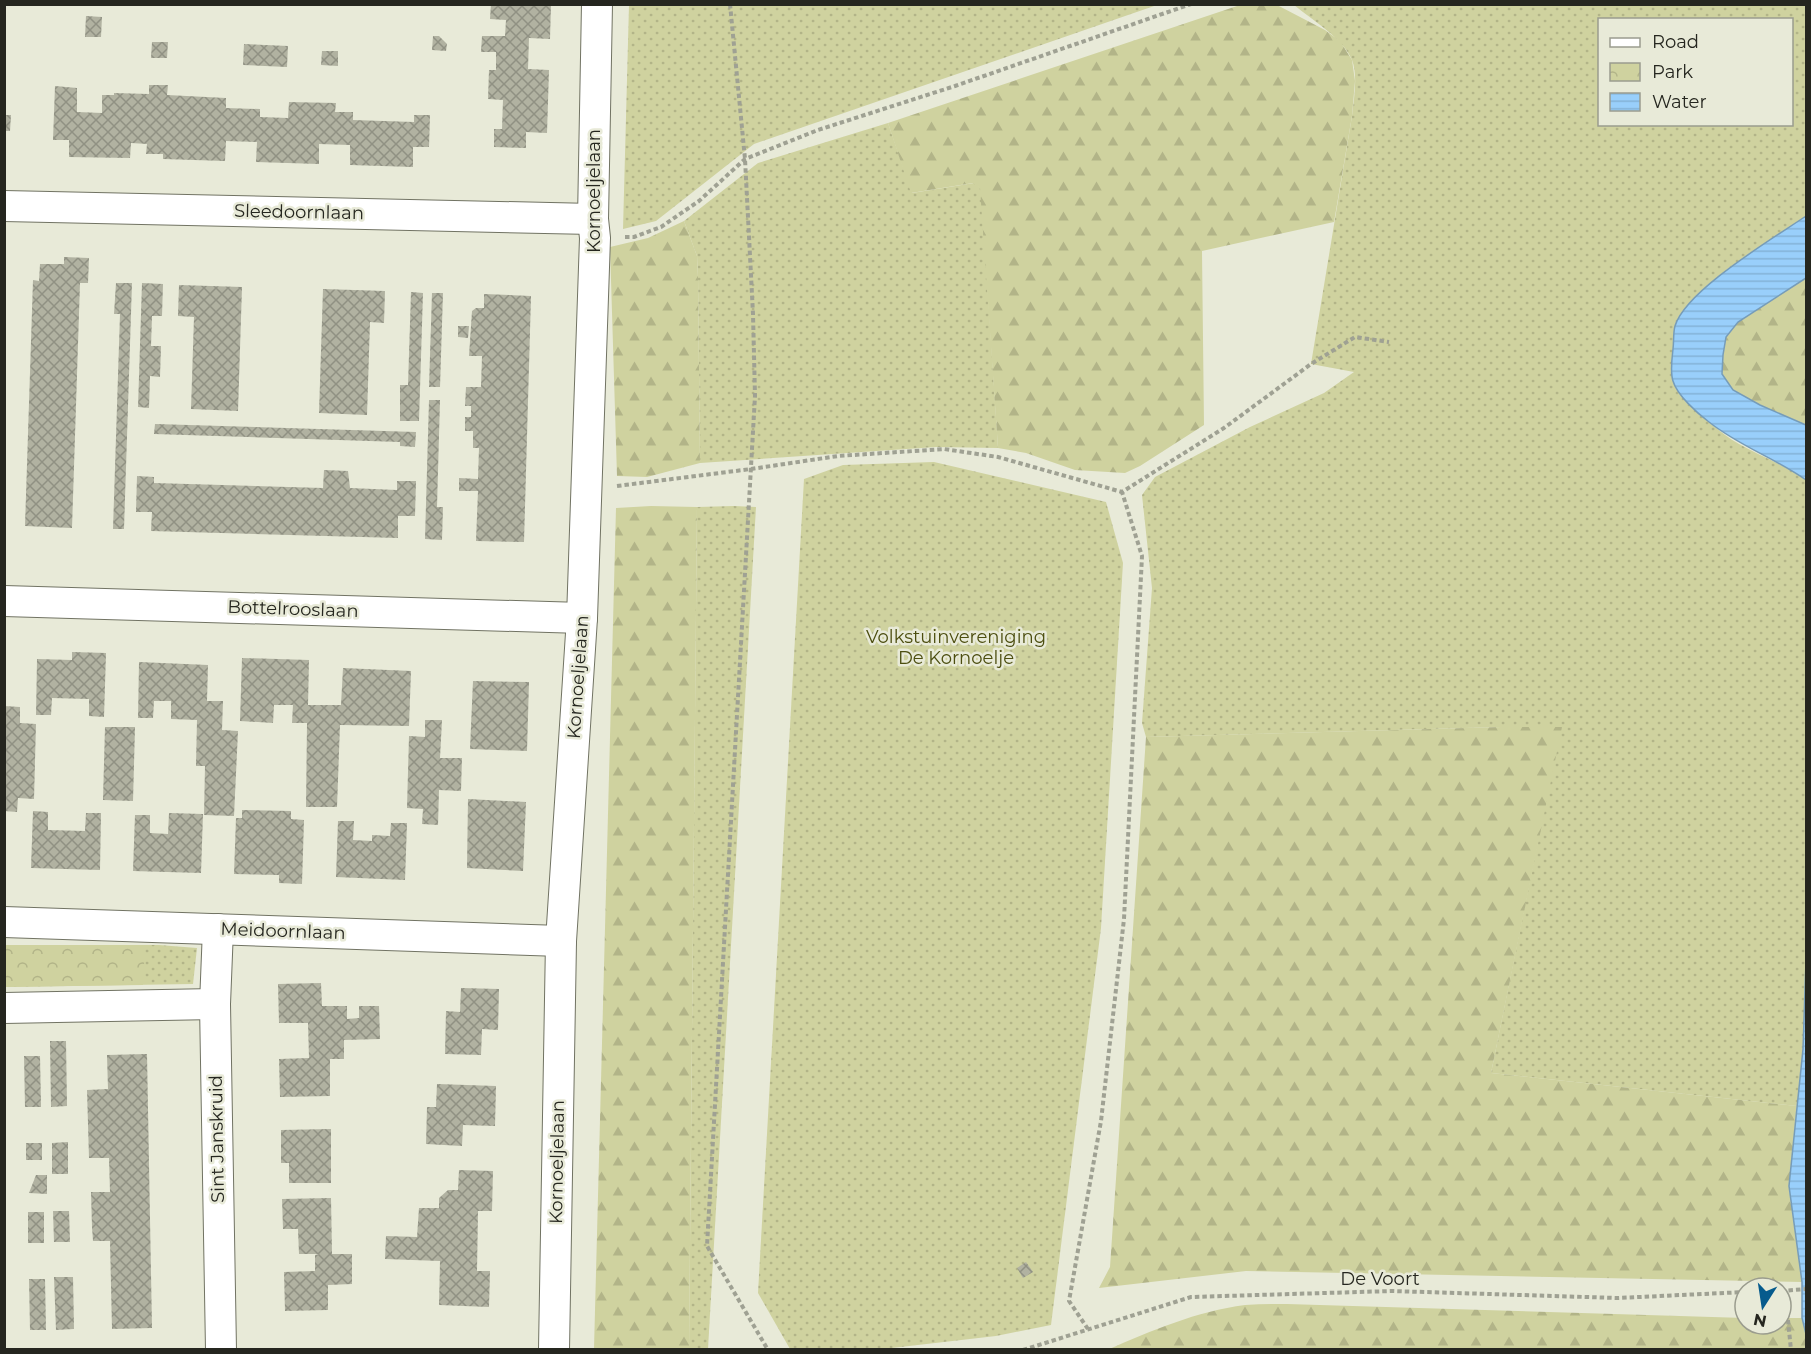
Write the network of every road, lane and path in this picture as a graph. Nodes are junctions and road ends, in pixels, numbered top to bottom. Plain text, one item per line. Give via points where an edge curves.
1 (597, 4) edge
2 (730, 4) edge
3 (1191, 4) edge
4 (745, 159) junction
5 (4, 206) edge
6 (594, 228) junction
7 (1389, 342) dead end
8 (751, 469) junction
9 (587, 491) junction
10 (1122, 492) junction
11 (4, 601) edge
12 (582, 618) junction
13 (4, 922) edge
14 (218, 929) junction
15 (561, 940) junction
16 (215, 1004) junction
17 (4, 1008) edge
18 (1733, 1293) edge
19 (1088, 1329) junction
20 (221, 1350) edge
21 (554, 1350) edge
22 (768, 1350) edge
23 (1023, 1350) edge

1 - 6 street, Kornoeljelaan
2 - 4 path
3 - 4 path via 818,130
4 - 6 path via 699,201 661,227 634,237
4 - 8 path via 755,384
5 - 6 street, Sleedoornlaan
6 - 9 street, Kornoeljelaan
7 - 10 path via 1354,337 1224,428
8 - 9 path
8 - 10 path via 838,456 944,448 998,457
8 - 22 path via 707,1246
9 - 12 street, Kornoeljelaan
10 - 19 path via 1142,556 1124,919 1101,1121 1069,1301
11 - 12 street, Bottelrooslaan
12 - 15 street, Kornoeljelaan
13 - 14 street, Meidoornlaan
14 - 15 street, Meidoornlaan
14 - 16 street, Sint Janskruid
15 - 21 street, Kornoeljelaan
16 - 17 street
16 - 20 street, Sint Janskruid
18 - 19 path, De Voort via 1618,1298 1392,1291 1191,1297
19 - 23 path, De Voort

